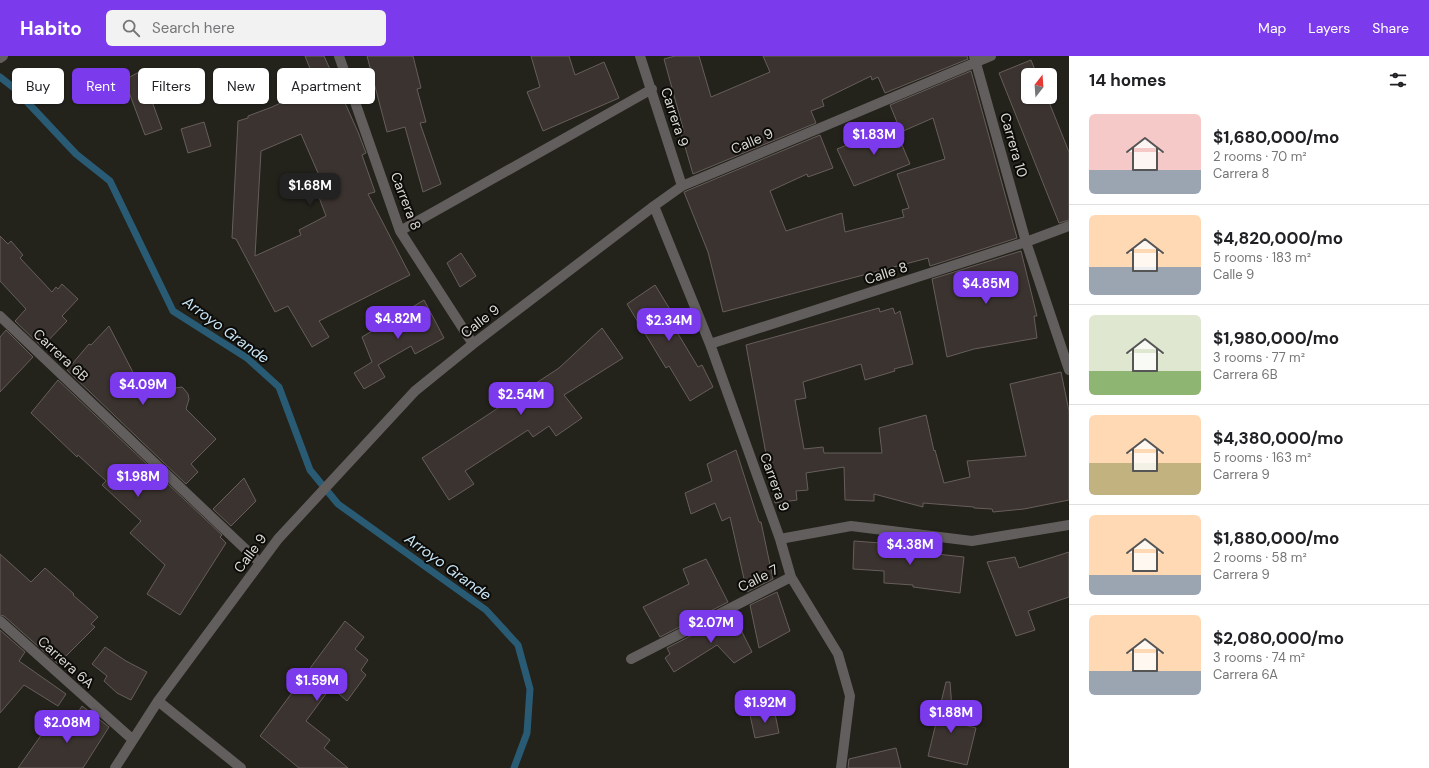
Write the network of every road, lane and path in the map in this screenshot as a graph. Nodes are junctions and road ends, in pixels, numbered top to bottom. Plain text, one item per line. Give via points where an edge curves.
1 (3, 56) edge
2 (339, 56) edge
3 (640, 56) edge
4 (991, 56) edge
5 (0, 58) edge
6 (975, 59) edge
7 (652, 89) junction
8 (682, 186) junction
9 (654, 206) junction
10 (1069, 226) edge
11 (400, 231) junction
12 (1026, 242) junction
13 (0, 316) edge
14 (473, 344) junction
15 (710, 344) junction
16 (1069, 370) edge
17 (1069, 525) edge
18 (780, 539) junction
19 (260, 563) junction
20 (790, 577) junction
21 (0, 621) edge
22 (631, 659) dead end
23 (158, 700) junction
24 (132, 739) junction
25 (115, 768) edge
26 (241, 768) edge
27 (841, 768) edge

1 - 5 street
2 - 11 street, Carrera 8
3 - 7 street, Carrera 9
4 - 6 street, Calle 9
6 - 8 street, Calle 9
6 - 12 street, Carrera 10
7 - 8 street, Carrera 9
7 - 11 street
8 - 9 street, Calle 9
9 - 14 street, Calle 9
9 - 15 street, Carrera 9
10 - 12 street, Calle 8
11 - 14 street, Carrera 8
12 - 15 street, Calle 8
12 - 16 street, Carrera 10
13 - 19 street, Carrera 6B
14 - 19 street, Calle 9 via 415,391 278,539
15 - 18 street, Carrera 9
17 - 18 street via 972,541 851,526
18 - 20 street, Carrera 9
19 - 23 street, Calle 9
20 - 22 street, Calle 7
20 - 27 street, Carrera 9 via 838,654 850,696
21 - 24 street, Carrera 6A
23 - 24 street, Calle 9
23 - 26 street
24 - 25 street, Calle 9

